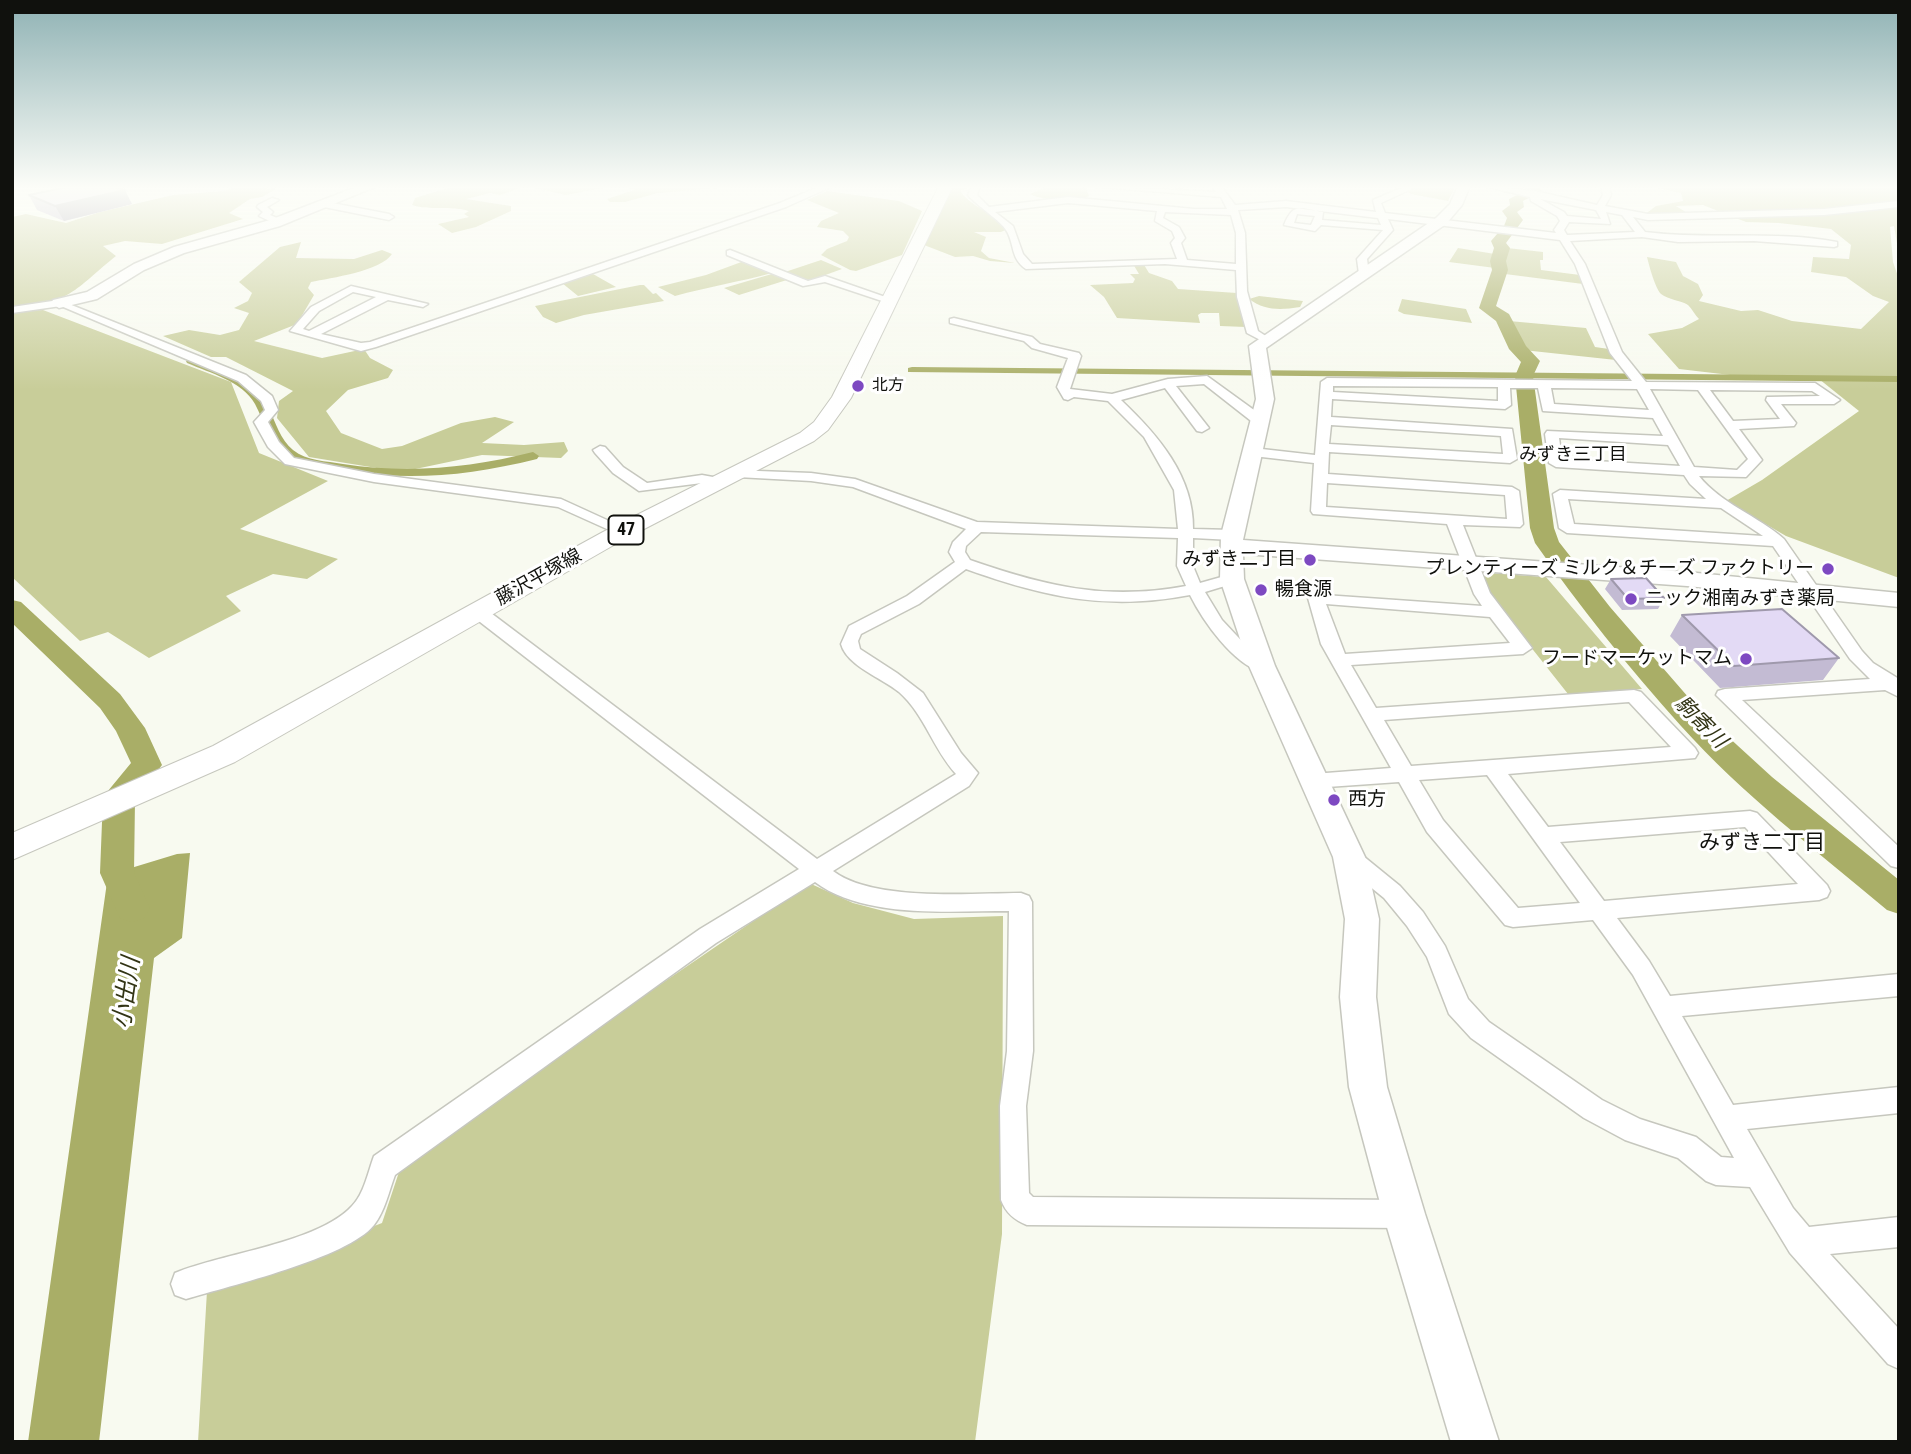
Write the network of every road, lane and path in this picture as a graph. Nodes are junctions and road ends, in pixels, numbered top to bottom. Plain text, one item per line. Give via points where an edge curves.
1 (170, 254) edge
2 (640, 254) edge
3 (732, 254) edge
4 (912, 254) edge
5 (1019, 254) edge
6 (1180, 254) edge
7 (1242, 254) edge
8 (1368, 254) edge
9 (1392, 254) edge
10 (1574, 254) edge
11 (1183, 262) junction
12 (1242, 268) junction
13 (1364, 274) junction
14 (385, 297) junction
15 (889, 300) junction
16 (58, 304) junction
17 (424, 304) dead end
18 (12, 310) edge
19 (954, 321) dead end
20 (312, 334) junction
21 (1266, 340) junction
22 (1637, 380) junction
23 (1168, 383) junction
24 (1508, 383) junction
25 (1539, 384) junction
26 (1700, 384) junction
27 (1326, 395) junction
28 (1112, 398) junction
29 (1657, 414) junction
30 (1260, 421) junction
31 (1325, 421) junction
32 (1729, 425) junction
33 (1202, 428) dead end
34 (1673, 442) junction
35 (600, 450) dead end
36 (1253, 452) junction
37 (1322, 454) junction
38 (1689, 471) junction
39 (728, 478) junction
40 (1320, 478) junction
41 (1727, 505) junction
42 (1453, 520) junction
43 (978, 527) junction
44 (623, 531) junction
45 (1186, 535) junction
46 (1778, 542) junction
47 (1232, 554) junction
48 (964, 563) junction
49 (1471, 563) junction
50 (1195, 591) junction
51 (1812, 591) junction
52 (1899, 600) edge
53 (477, 611) junction
54 (1495, 612) junction
55 (1339, 660) junction
56 (1262, 666) junction
57 (1895, 686) edge
58 (1369, 715) junction
59 (1493, 768) junction
60 (1404, 775) junction
61 (1313, 781) junction
62 (1543, 835) junction
63 (12, 847) edge
64 (1349, 857) junction
65 (1899, 860) edge
66 (813, 870) junction
67 (1599, 911) junction
68 (1899, 985) edge
69 (1664, 1007) junction
70 (1899, 1100) edge
71 (1728, 1118) junction
72 (1759, 1174) junction
73 (1404, 1214) junction
74 (1899, 1232) edge
75 (1800, 1243) junction
76 (186, 1284) dead end
77 (1899, 1353) edge
78 (1475, 1442) edge

1 - 16 street via 101,292
2 - 20 street via 361,347
3 - 15 street via 807,284 825,279
4 - 15 main road, 藤沢平塚線 / 47
5 - 11 street via 1030,267
6 - 11 street
7 - 12 street
8 - 13 street via 1362,260
9 - 13 street
10 - 22 street via 1616,353
11 - 12 street
12 - 21 street via 1242,292 1253,334
13 - 21 street
14 - 17 street
14 - 20 street
14 - 20 street via 351,289 315,309 296,331
15 - 39 main road, 藤沢平塚線 / 47 via 841,398 821,426
16 - 18 street
16 - 44 street via 242,379 267,399 272,410 261,422 270,442 280,455 303,466 561,503
19 - 28 street via 1074,356 1063,387 1067,394
21 - 30 street via 1257,346 1265,399
22 - 25 street
22 - 26 street
22 - 29 street
23 - 28 street
23 - 30 street via 1207,380
23 - 33 street
24 - 25 street
24 - 27 street via 1328,382
24 - 27 street via 1505,405
25 - 29 street via 1548,408
26 - 32 street
26 - 32 street via 1815,387 1834,400 1772,400 1789,423
27 - 31 street
28 - 45 street via 1150,435 1174,474 1186,514
29 - 34 street
30 - 36 street
31 - 37 street
31 - 37 street via 1507,432 1510,459
32 - 38 street via 1755,460 1741,474
34 - 38 street
34 - 38 street via 1552,434 1556,463
35 - 39 street via 644,488
36 - 37 street
36 - 47 street
37 - 40 street
38 - 41 street via 1703,489
39 - 43 street via 802,475 857,483
39 - 44 main road, 藤沢平塚線 / 47
40 - 42 street via 1318,511
40 - 42 street via 1512,491 1515,524
41 - 46 street
41 - 46 street via 1560,494 1567,528
42 - 49 street
43 - 45 street
43 - 48 street via 959,545 957,552
44 - 53 main road, 藤沢平塚線 / 47
45 - 47 street
45 - 50 street via 1185,566
46 - 51 street
47 - 49 street
47 - 50 street
47 - 56 street
48 - 50 street via 1022,584 1105,600
48 - 66 street via 913,600 855,629 849,647 922,705 956,762 968,773 962,782
49 - 51 street
49 - 54 street via 1482,594
50 - 56 street via 1216,624
51 - 52 street
51 - 57 street via 1856,655
53 - 63 main road, 藤沢平塚線 / 47 via 278,725 195,767
53 - 66 street
54 - 55 street via 1523,648
54 - 55 street via 1316,598
55 - 58 street
56 - 61 street
57 - 65 street via 1725,695
58 - 59 street via 1634,696 1688,753
58 - 60 street
59 - 60 street
59 - 62 street
60 - 61 street
60 - 67 street via 1435,826 1513,918
61 - 64 street
62 - 67 street
62 - 67 street via 1750,819 1819,891
64 - 72 street via 1392,892 1415,919 1437,953 1458,1006 1480,1030 1593,1109 1635,1131 1686,1147 1716,1171
64 - 73 street via 1362,919 1358,997 1368,1087
66 - 73 street via 857,893 883,898 1021,902 1020,1052 1013,1105 1015,1200 1027,1211
66 - 76 street via 708,936 384,1166 364,1215 349,1228
67 - 69 street
68 - 69 street
69 - 71 street
70 - 71 street
71 - 72 street
72 - 75 street
73 - 78 street
74 - 75 street
75 - 77 street

